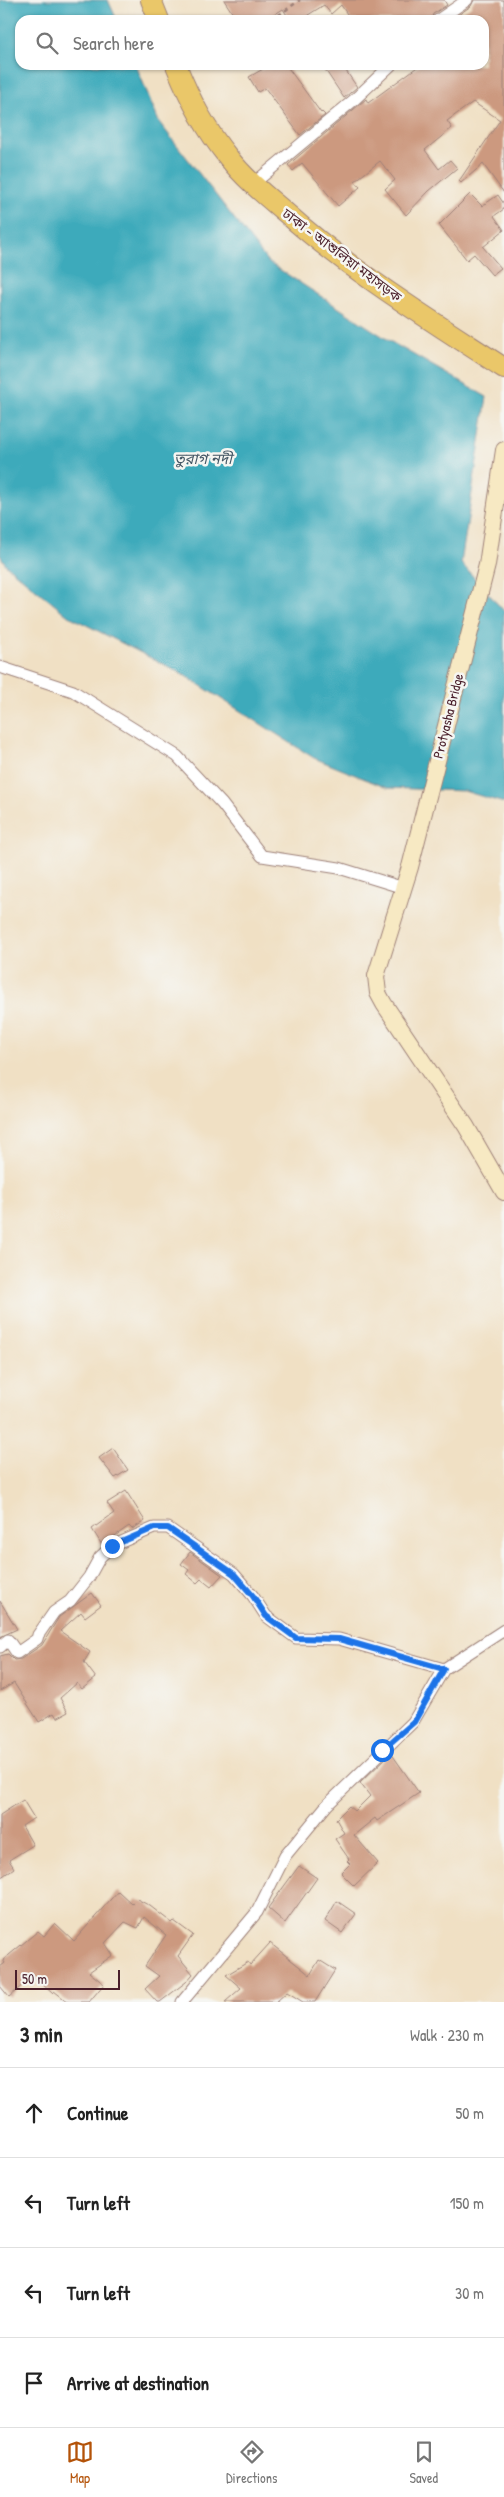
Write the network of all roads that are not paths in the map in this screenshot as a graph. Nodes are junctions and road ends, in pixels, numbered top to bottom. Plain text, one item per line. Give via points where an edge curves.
1 (151, 0) edge
2 (467, 0) edge
3 (157, 15) edge
4 (445, 15) edge
5 (178, 70) edge
6 (386, 70) edge
7 (253, 184) junction
8 (504, 368) edge
9 (504, 450) edge
10 (503, 465) edge
11 (0, 667) edge
12 (404, 888) junction
13 (504, 1192) edge
14 (504, 1630) edge
15 (0, 1646) edge
16 (444, 1669) junction
17 (182, 2002) edge

1 - 3 highway
2 - 4 street
5 - 7 highway, ঢাকা - আশুলিয়া মহাসড়ক via 201,119 228,158
6 - 7 street
7 - 8 highway, ঢাকা - আশুলিয়া মহাসড়ক via 310,234 371,280
9 - 10 street, Protyasha Bridge
10 - 12 street, Protyasha Bridge via 487,565
11 - 12 street via 73,691 177,756 222,804 262,856 340,868
12 - 13 street, Protyasha Bridge via 376,976 378,993 466,1126
14 - 16 street
15 - 16 street via 8,1640 18,1653 37,1640 54,1612 70,1600 100,1557 112,1546 154,1528 168,1528 234,1574 266,1616 296,1638 339,1639
16 - 17 street via 414,1722 327,1805 285,1856 256,1912

